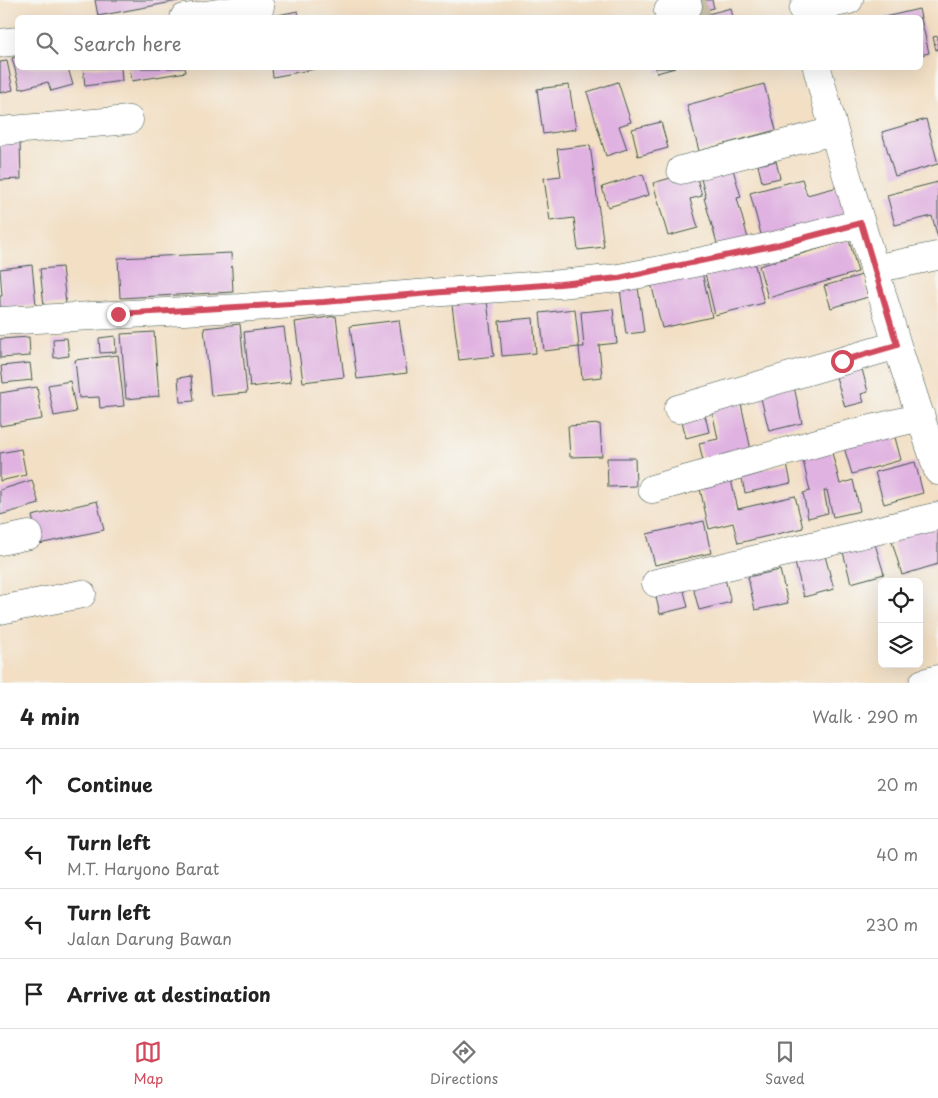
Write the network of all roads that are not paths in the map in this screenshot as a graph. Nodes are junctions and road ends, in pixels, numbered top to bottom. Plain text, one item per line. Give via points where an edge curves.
1 (849, 0) edge
2 (260, 7) dead end
3 (803, 9) edge
4 (205, 15) edge
5 (15, 41) edge
6 (0, 43) edge
7 (818, 70) edge
8 (129, 120) dead end
9 (0, 131) edge
10 (834, 131) junction
11 (681, 170) dead end
12 (861, 223) junction
13 (937, 256) edge
14 (874, 269) junction
15 (0, 321) edge
16 (897, 345) junction
17 (678, 409) dead end
18 (921, 417) junction
19 (938, 471) edge
20 (652, 489) dead end
21 (938, 516) edge
22 (29, 535) dead end
23 (0, 541) edge
24 (656, 583) dead end
25 (82, 594) dead end
26 (0, 610) edge
27 (938, 679) edge
28 (923, 683) edge

1 - 3 street
2 - 4 street
5 - 6 street
7 - 10 street
8 - 9 street
10 - 11 street
10 - 12 street
12 - 14 street
12 - 15 street via 777,245 619,278 240,308
13 - 14 street
14 - 16 street
16 - 17 street
16 - 18 street
18 - 19 street
18 - 20 street
21 - 24 street
22 - 23 street
25 - 26 street
27 - 28 street

